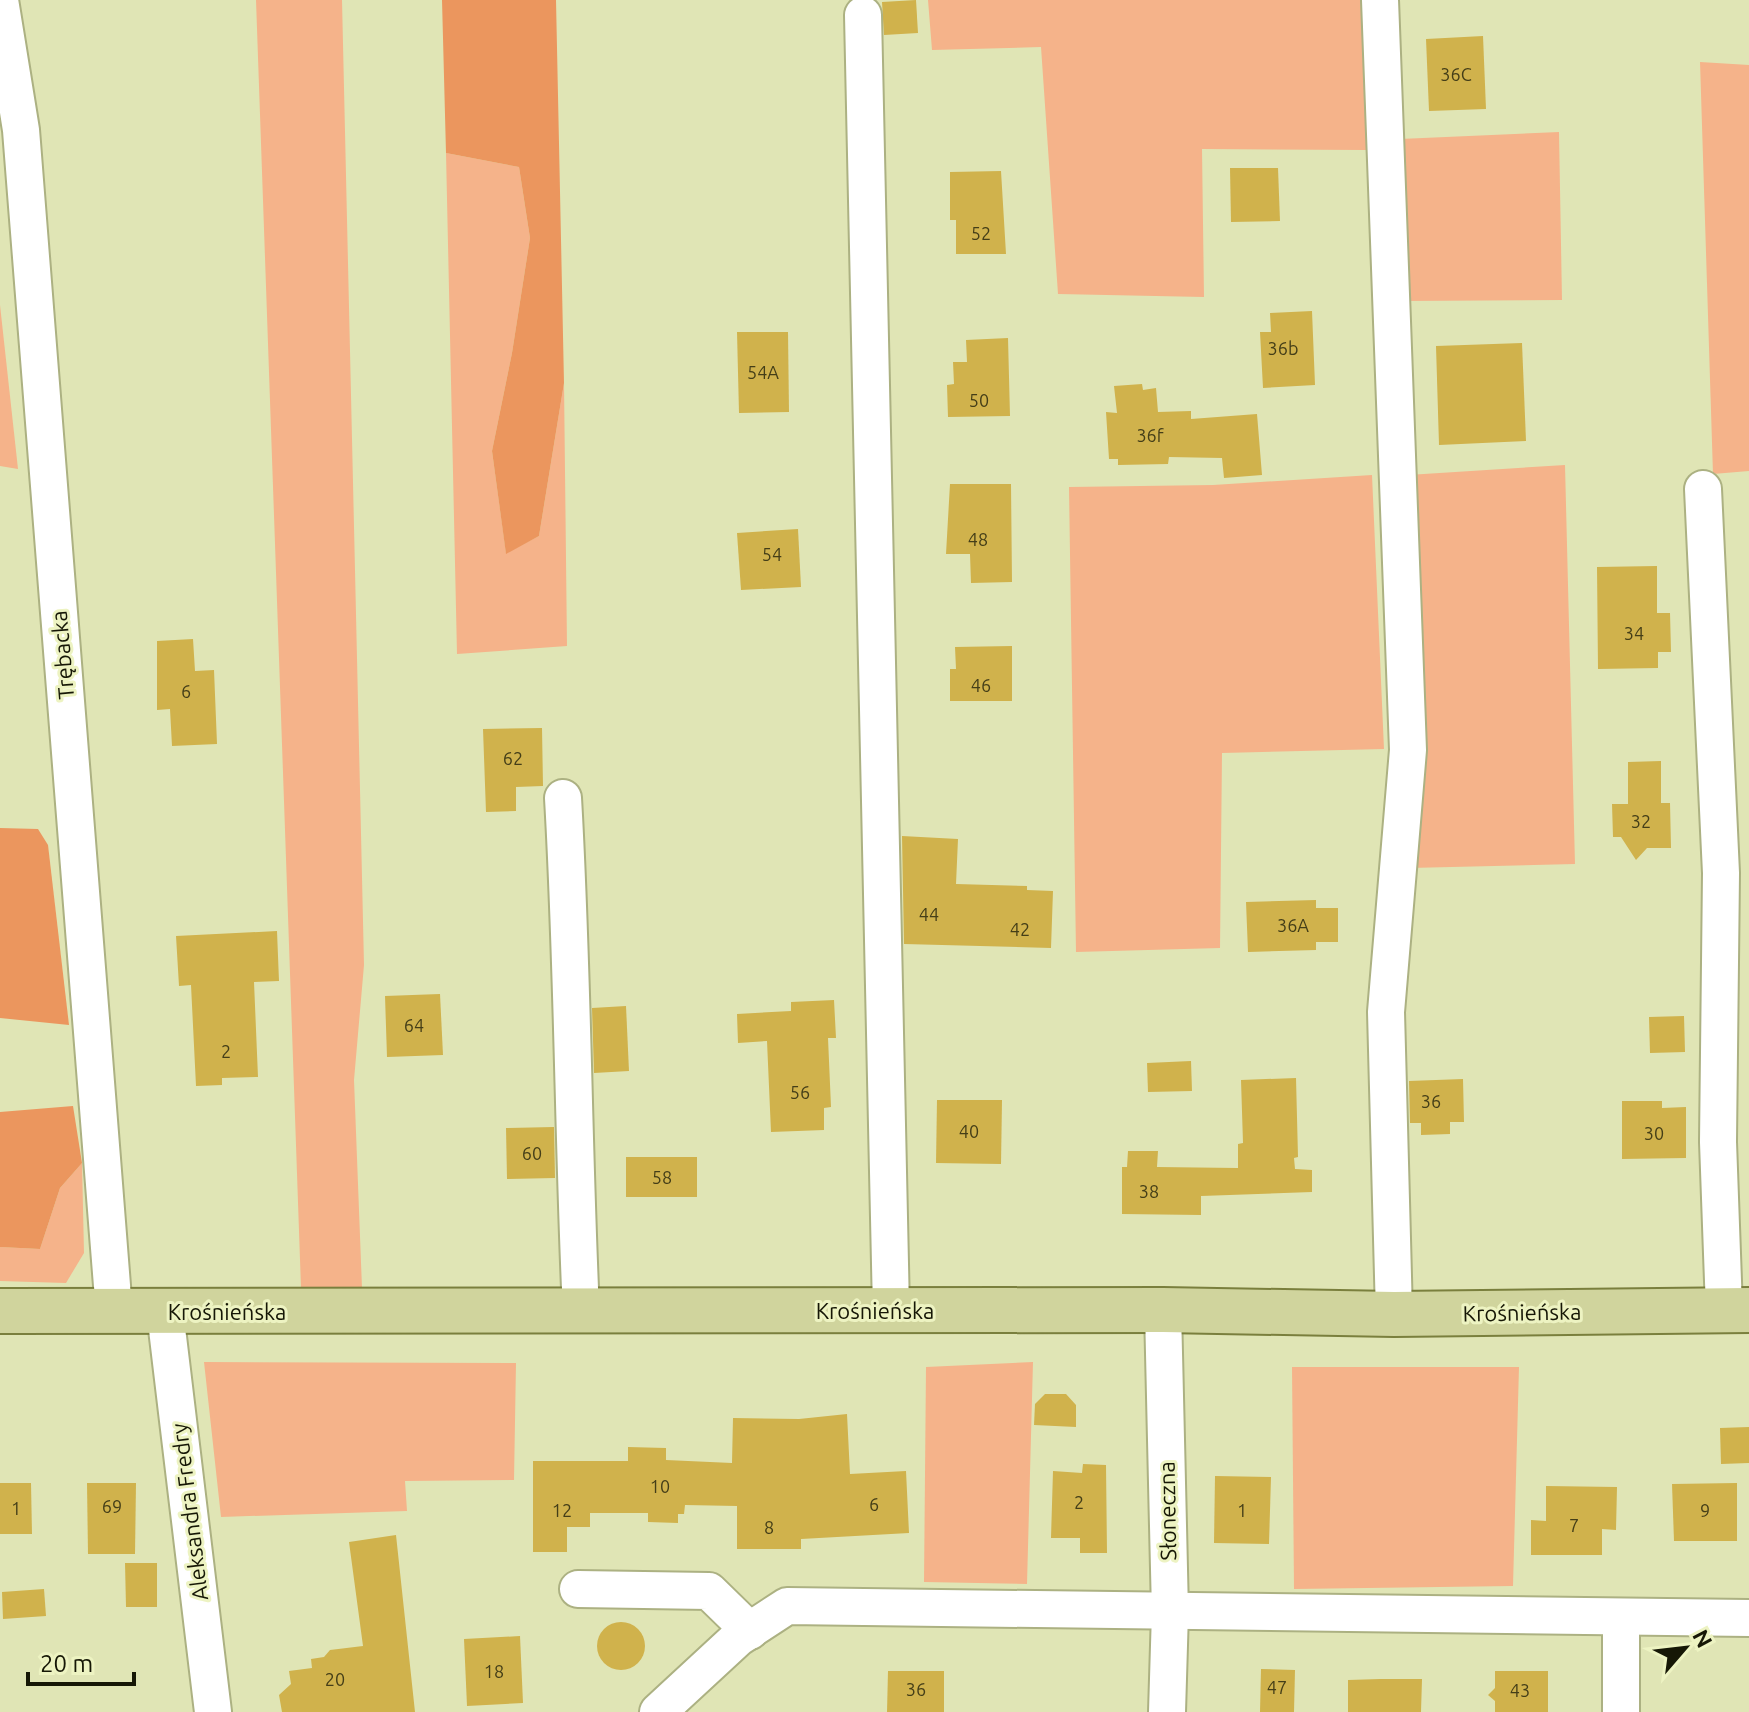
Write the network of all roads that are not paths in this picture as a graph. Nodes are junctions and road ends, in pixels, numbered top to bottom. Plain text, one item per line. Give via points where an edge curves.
1 (0, 0) edge
2 (1380, 0) edge
3 (863, 15) dead end
4 (1703, 489) dead end
5 (563, 798) dead end
6 (1737, 1309) edge
7 (891, 1310) junction
8 (1163, 1310) junction
9 (0, 1311) edge
10 (114, 1311) junction
11 (581, 1311) junction
12 (165, 1312) junction
13 (1394, 1314) junction
14 (578, 1589) dead end
15 (1170, 1612) junction
16 (1621, 1618) junction
17 (1749, 1618) edge
18 (750, 1631) junction
19 (213, 1712) edge
20 (658, 1712) edge
21 (1167, 1712) edge
22 (1621, 1712) edge

1 - 10 street, Trębacka via 21,130
2 - 13 street via 1408,750 1386,1012
3 - 7 street
4 - 6 street via 1721,873 1718,1142
5 - 11 street
6 - 13 main road, Krośnieńska
7 - 8 main road, Krośnieńska
7 - 11 main road, Krośnieńska
8 - 13 main road, Krośnieńska
8 - 15 street, Słoneczna
9 - 10 main road, Krośnieńska
10 - 12 main road, Krośnieńska
11 - 12 main road, Krośnieńska
12 - 19 street, Aleksandra Fredry
14 - 18 street via 709,1591
15 - 16 street
15 - 18 street via 787,1606
15 - 21 street, Słoneczna
16 - 17 street
16 - 22 street
18 - 20 street

